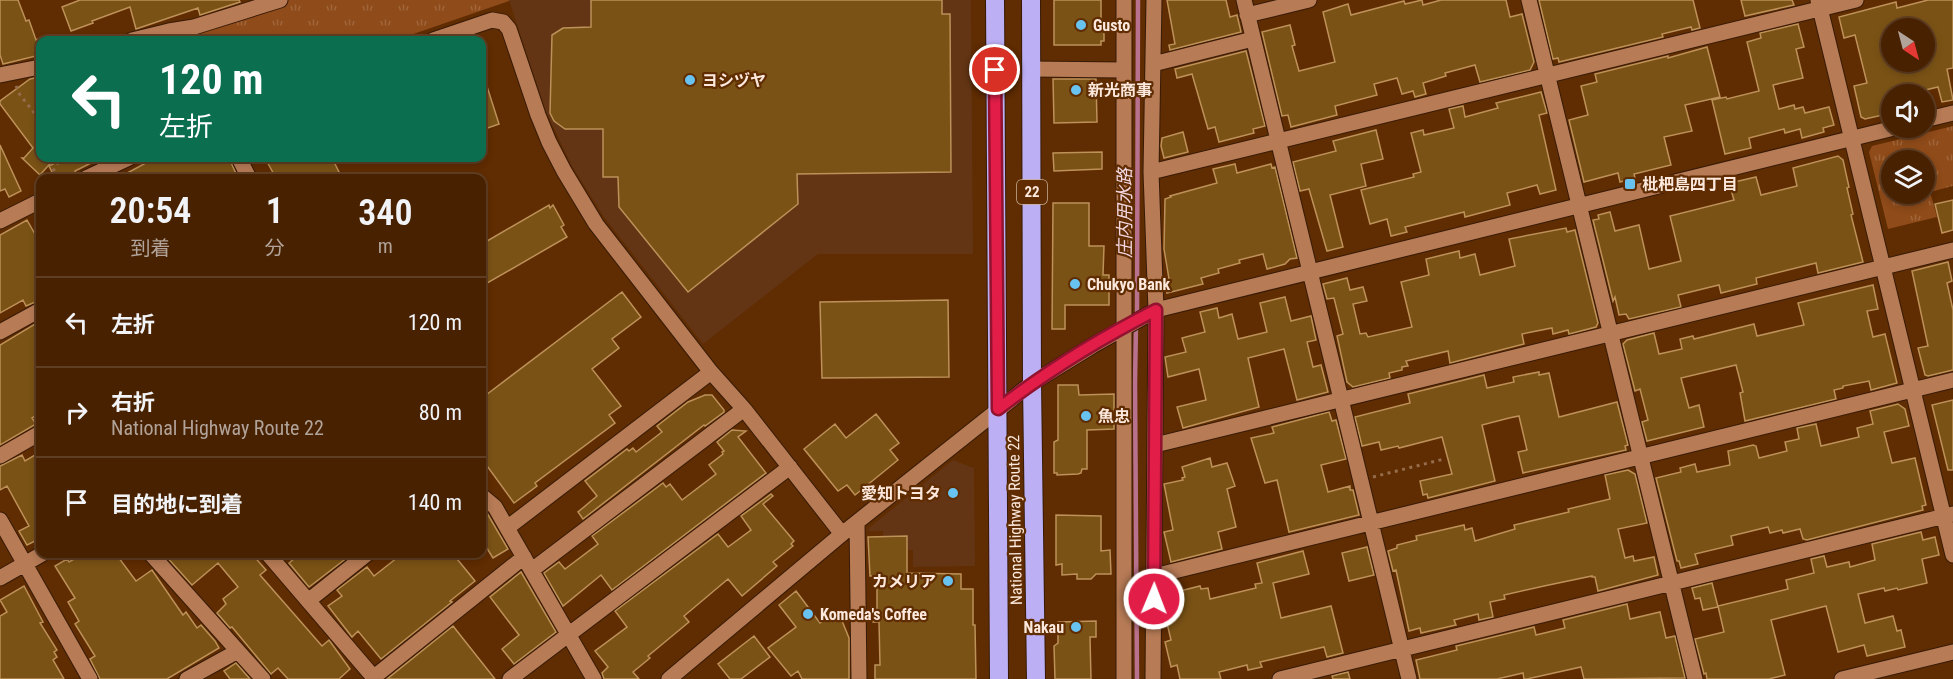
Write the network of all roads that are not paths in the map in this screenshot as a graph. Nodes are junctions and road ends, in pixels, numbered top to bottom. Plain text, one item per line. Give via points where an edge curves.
1 (280, 0) edge
2 (995, 0) edge
3 (1031, 0) edge
4 (1124, 0) edge
5 (1154, 0) edge
6 (1309, 0) edge
7 (1529, 0) edge
8 (1856, 0) edge
9 (1819, 4) edge
10 (1246, 8) edge
11 (148, 36) edge
12 (445, 36) edge
13 (1253, 39) junction
14 (1153, 64) junction
15 (36, 68) edge
16 (1031, 69) junction
17 (1123, 70) junction
18 (5, 74) edge
19 (1547, 74) junction
20 (1953, 113) edge
21 (1935, 117) edge
22 (1881, 131) edge
23 (1852, 138) junction
24 (1278, 141) junction
25 (120, 162) edge
26 (1151, 172) junction
27 (95, 174) edge
28 (36, 205) edge
29 (1580, 205) junction
30 (0, 221) edge
31 (1953, 250) edge
32 (1883, 267) junction
33 (1310, 272) junction
34 (1154, 311) junction
35 (36, 312) edge
36 (1126, 326) junction
37 (0, 332) edge
38 (1611, 333) junction
39 (711, 372) junction
40 (1953, 380) edge
41 (1032, 383) junction
42 (1913, 390) junction
43 (1341, 400) junction
44 (744, 409) junction
45 (998, 409) junction
46 (36, 435) edge
47 (1155, 445) junction
48 (0, 456) edge
49 (1641, 456) junction
50 (790, 467) junction
51 (486, 499) edge
52 (1948, 515) edge
53 (0, 520) edge
54 (857, 523) junction
55 (1371, 523) junction
56 (507, 528) junction
57 (842, 534) junction
58 (1953, 555) edge
59 (36, 557) edge
60 (155, 558) edge
61 (271, 558) edge
62 (362, 558) edge
63 (24, 564) junction
64 (528, 564) junction
65 (1154, 576) junction
66 (0, 578) edge
67 (1672, 583) junction
68 (308, 601) junction
69 (569, 635) junction
70 (1402, 649) junction
71 (238, 651) junction
72 (1953, 652) edge
73 (374, 678) edge
74 (90, 679) edge
75 (187, 679) edge
76 (263, 679) edge
77 (510, 679) edge
78 (594, 679) edge
79 (669, 679) edge
80 (859, 679) edge
81 (999, 679) edge
82 (1036, 679) edge
83 (1124, 679) edge
84 (1153, 679) edge
85 (1280, 679) edge
86 (1409, 679) edge
87 (1695, 679) edge
88 (1842, 679) edge

1 - 11 street via 194,27
2 - 45 highway, National Highway Route 22 / 22
3 - 16 highway, National Highway Route 22 / 22
4 - 17 street
5 - 14 street
6 - 10 street
7 - 19 street
8 - 9 street
9 - 19 street
9 - 23 street
10 - 13 street
12 - 39 street via 492,20 503,22 549,142 583,204
13 - 14 street
13 - 24 street
14 - 26 street
15 - 18 street
16 - 17 street
16 - 41 highway, National Highway Route 22 / 22
17 - 36 street
19 - 24 street
19 - 29 street
20 - 21 street
22 - 23 street
23 - 29 street
23 - 32 street
24 - 26 street
24 - 33 street
25 - 27 street
26 - 34 street
28 - 30 street
29 - 33 street
29 - 38 street
31 - 32 street
32 - 38 street
32 - 42 street
33 - 34 street
33 - 43 street
34 - 36 street
34 - 47 street
35 - 37 street
36 - 41 street
36 - 83 street
38 - 43 street
38 - 49 street
39 - 44 street
39 - 56 street
40 - 42 street
41 - 45 street
41 - 82 highway, National Highway Route 22 / 22
42 - 49 street
42 - 52 street
43 - 47 street
43 - 55 street
44 - 50 street
44 - 64 street
45 - 54 street
45 - 81 highway, National Highway Route 22 / 22
46 - 48 street
47 - 65 street
49 - 55 street
49 - 67 street
50 - 57 street
50 - 69 street
51 - 56 street
52 - 58 street
52 - 67 street
53 - 63 street
54 - 57 street
54 - 80 street
55 - 65 street
55 - 70 street
56 - 64 street
57 - 79 street
59 - 63 street
60 - 71 street
61 - 68 street
62 - 68 street
63 - 66 street
63 - 74 street
64 - 69 street
64 - 73 street
65 - 84 street
67 - 70 street
67 - 87 street
68 - 73 street
69 - 77 street
69 - 78 street
70 - 85 street
70 - 86 street
71 - 75 street
71 - 76 street
72 - 88 street

